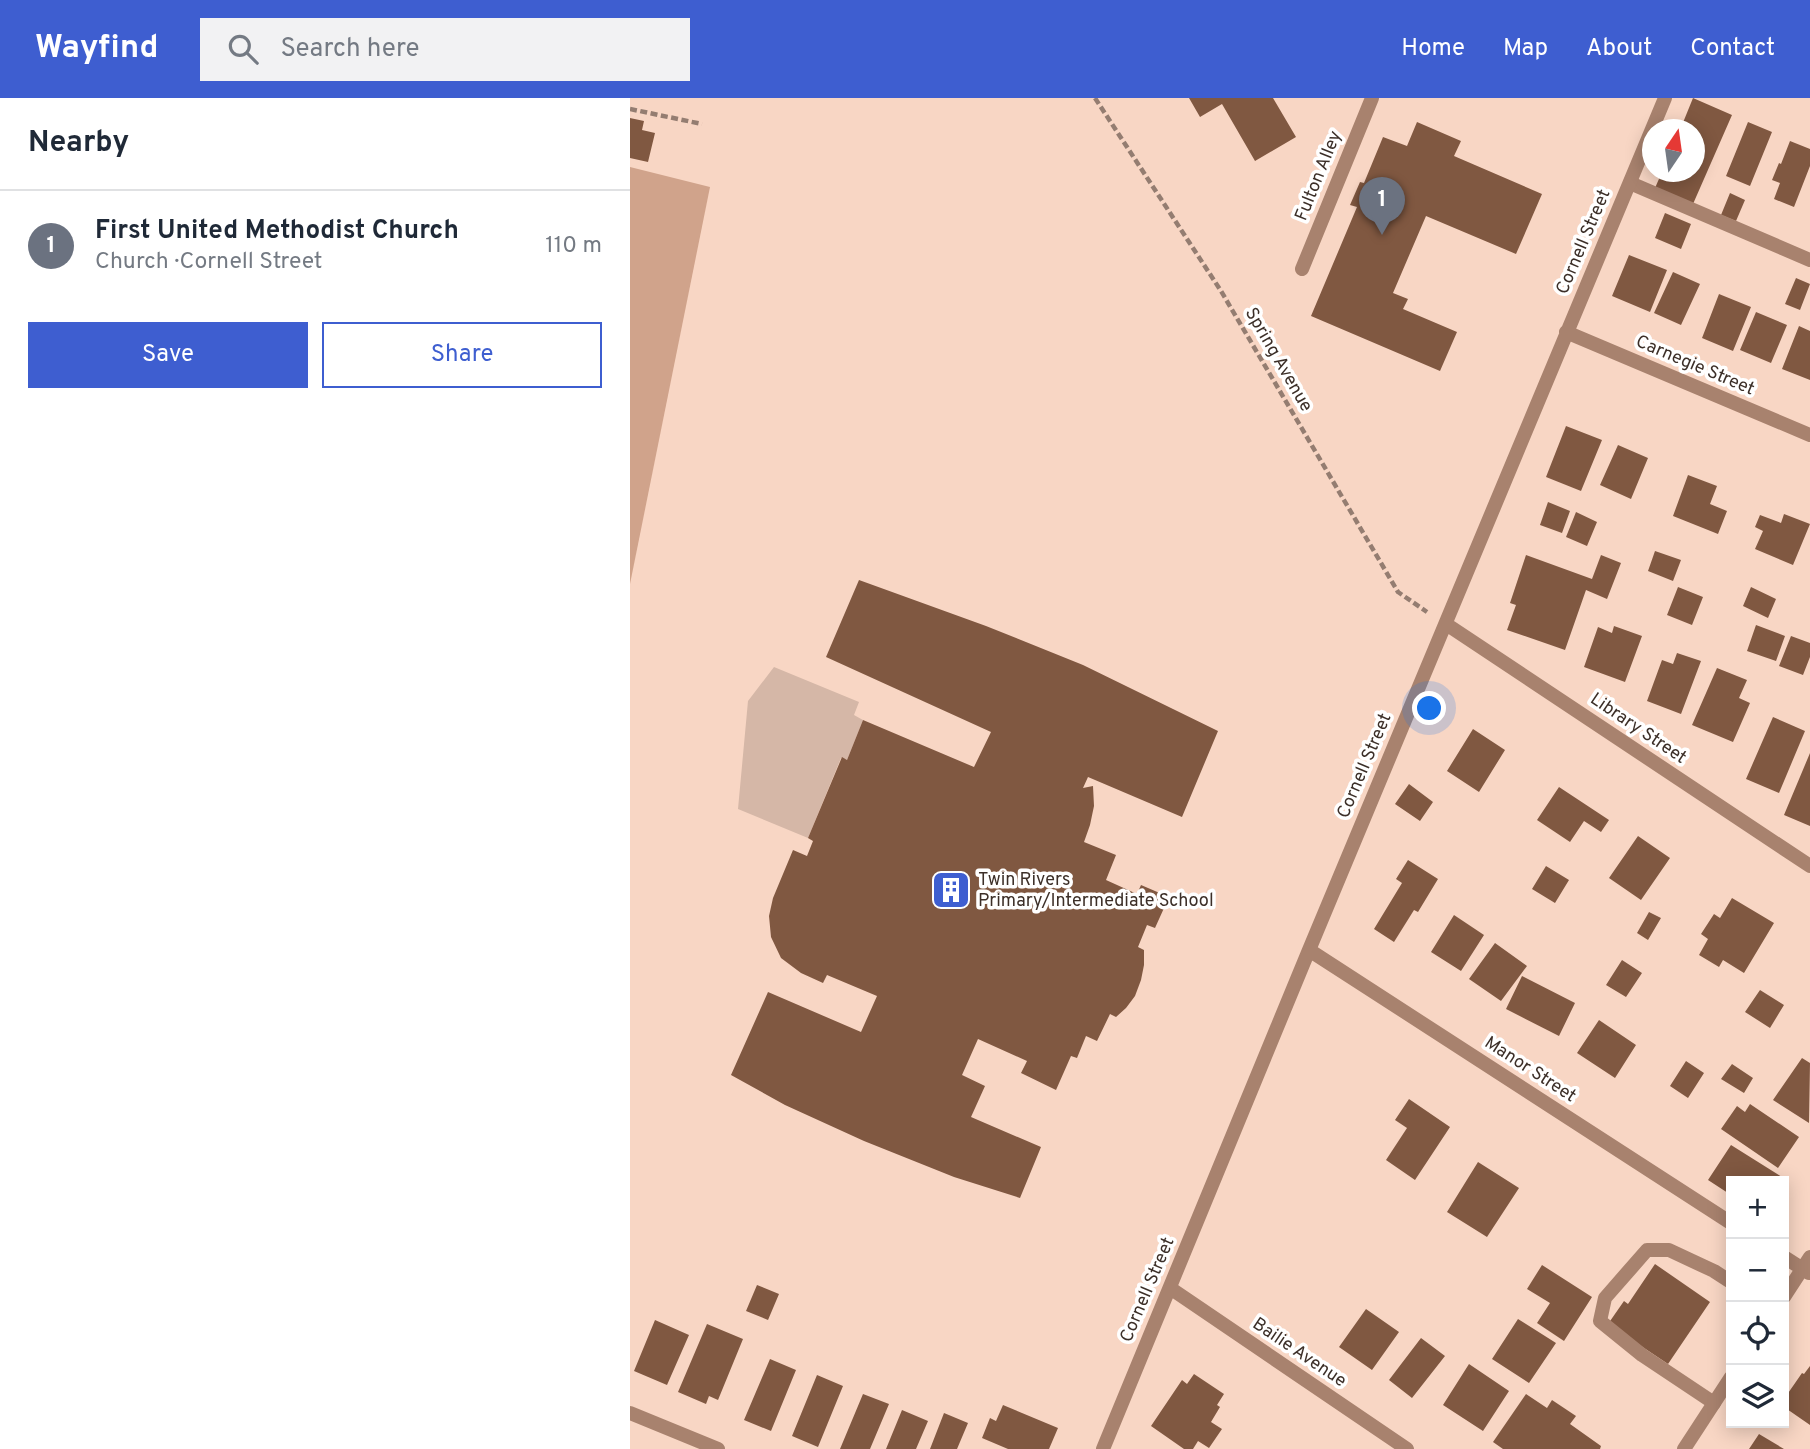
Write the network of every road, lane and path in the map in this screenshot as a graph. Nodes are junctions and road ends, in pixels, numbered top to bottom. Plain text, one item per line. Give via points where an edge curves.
1 (1095, 98) edge
2 (1372, 98) edge
3 (1665, 98) edge
4 (630, 109) edge
5 (702, 124) dead end
6 (1630, 183) junction
7 (1810, 260) edge
8 (1302, 269) dead end
9 (1566, 332) junction
10 (1810, 436) edge
11 (1446, 624) junction
12 (1810, 866) edge
13 (1309, 950) junction
14 (1726, 1220) edge
15 (1789, 1259) edge
16 (1808, 1267) edge
17 (1726, 1279) edge
18 (1170, 1288) junction
19 (1789, 1291) edge
20 (1726, 1385) edge
21 (1714, 1403) junction
22 (630, 1413) edge
23 (718, 1449) edge
24 (1102, 1449) edge
25 (1406, 1449) edge
26 (1684, 1449) edge

1 - 11 path, Spring Avenue via 1221,291 1398,592
2 - 8 street, Fulton Alley
3 - 6 street, Cornell Street
4 - 5 path
6 - 7 street
6 - 9 street, Cornell Street
9 - 10 street, Carnegie Street
9 - 11 street, Cornell Street
11 - 12 street, Library Street
11 - 13 street, Cornell Street
13 - 14 street, Manor Street
13 - 18 street, Cornell Street
15 - 16 street
16 - 19 street
17 - 21 street via 1670,1250 1647,1250 1605,1298 1600,1321
18 - 24 street, Cornell Street
18 - 25 street, Bailie Avenue
20 - 21 street
21 - 26 street
22 - 23 street

